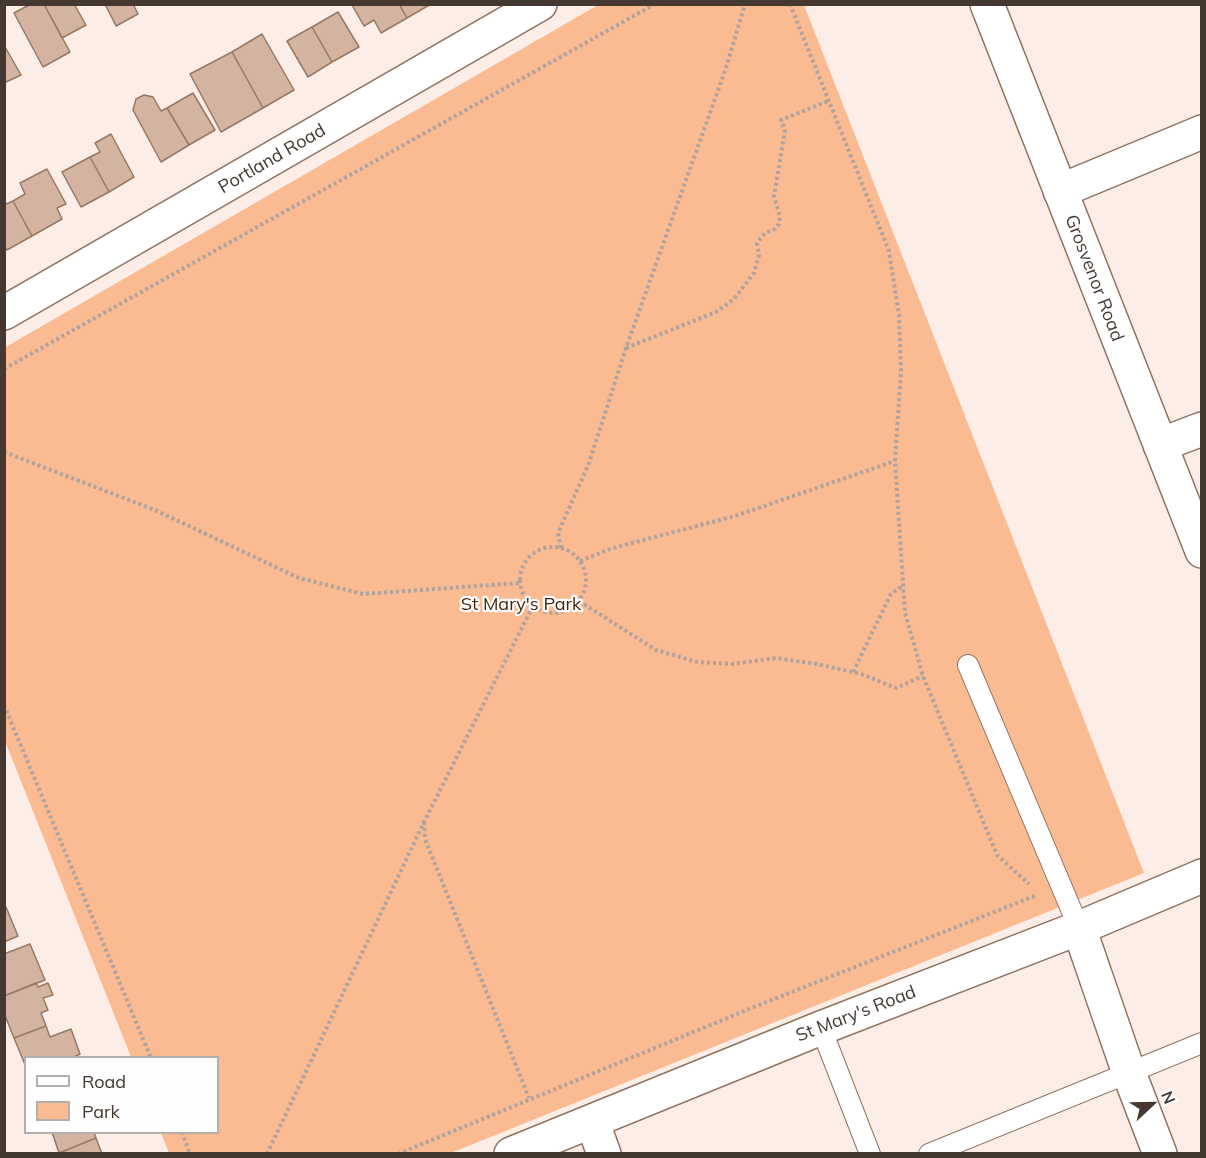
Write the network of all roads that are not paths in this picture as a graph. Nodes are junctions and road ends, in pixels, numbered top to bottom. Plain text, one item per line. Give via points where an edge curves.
1 (540, 4) edge
2 (987, 4) edge
3 (1202, 132) edge
4 (1060, 191) junction
5 (4, 314) edge
6 (1202, 429) edge
7 (1160, 445) junction
8 (1202, 551) edge
9 (968, 665) dead end
10 (1202, 876) edge
11 (1079, 928) junction
12 (821, 1028) junction
13 (1202, 1043) edge
14 (1129, 1073) junction
15 (592, 1121) junction
16 (511, 1154) edge
17 (604, 1154) edge
18 (870, 1154) edge
19 (929, 1154) edge
20 (1160, 1154) edge

1 - 5 street, Portland Road
2 - 4 street, Grosvenor Road
3 - 4 street
4 - 7 street, Grosvenor Road
6 - 7 street
7 - 8 street, Grosvenor Road
9 - 11 lane
10 - 11 street, St Mary's Road
11 - 12 street, St Mary's Road
11 - 14 street
12 - 15 street, St Mary's Road
12 - 18 lane
13 - 14 lane
14 - 19 lane
14 - 20 street
15 - 16 street, St Mary's Road
15 - 17 street

